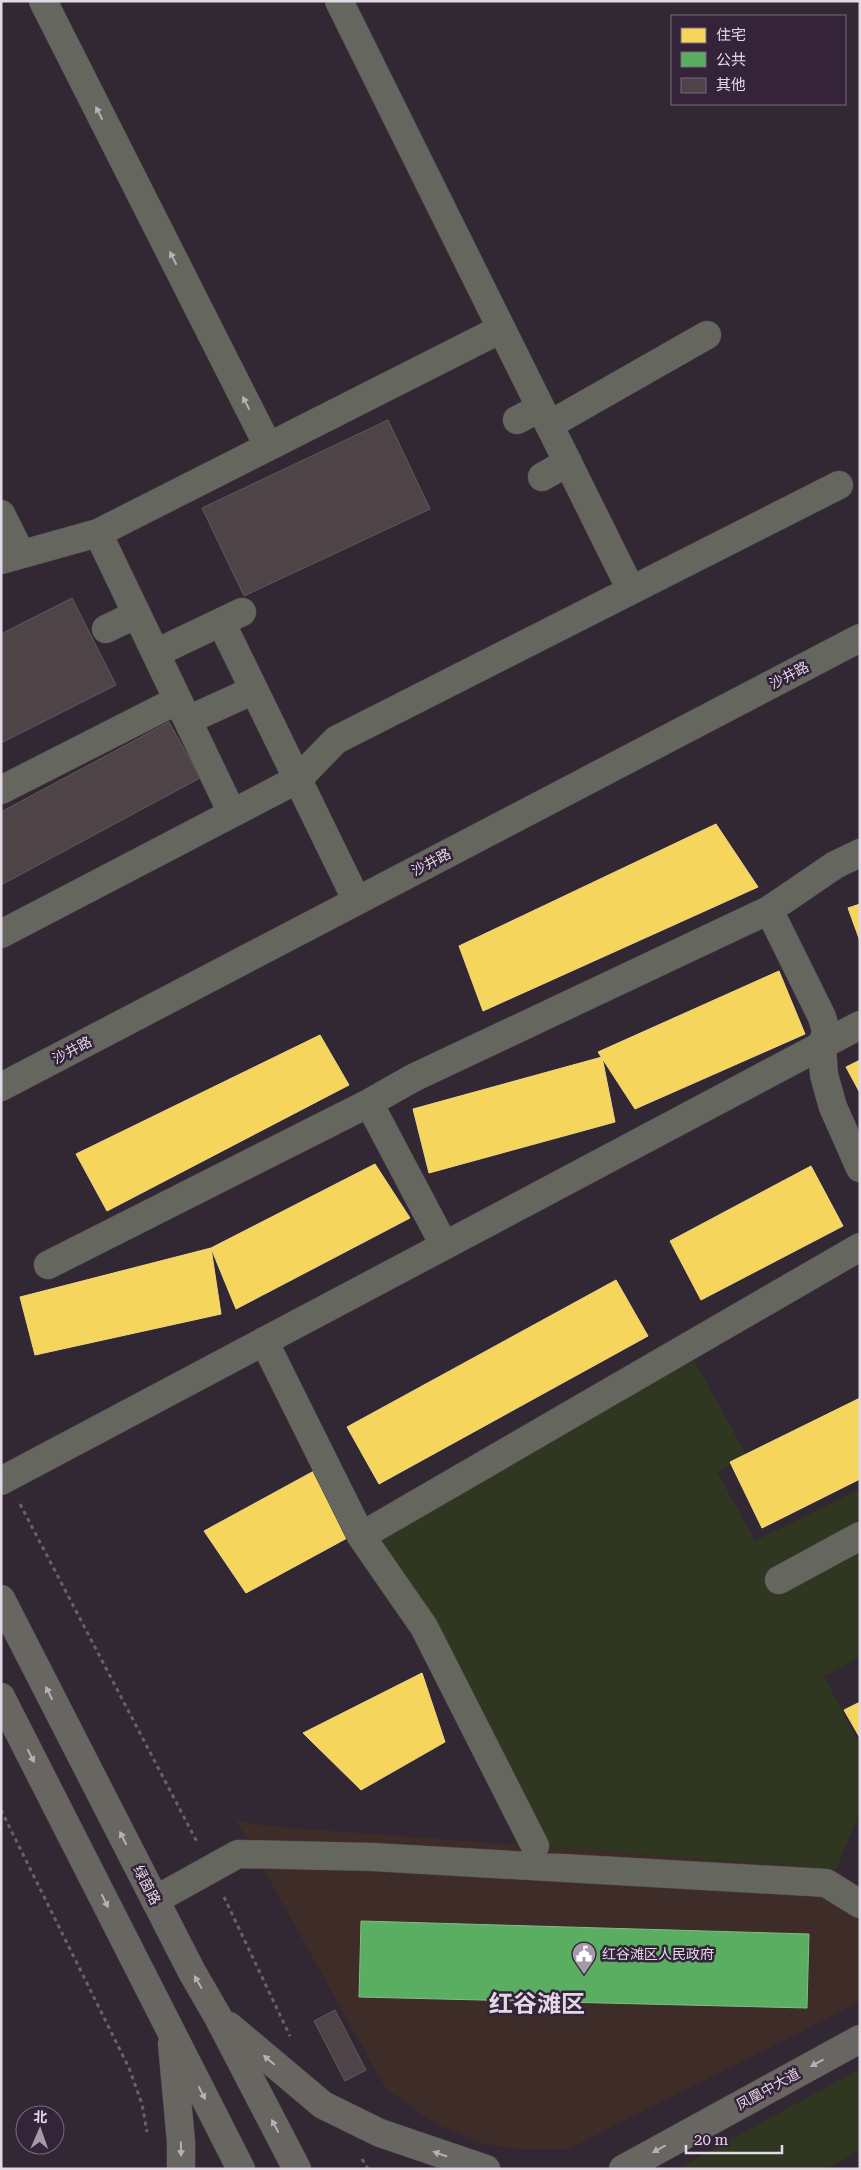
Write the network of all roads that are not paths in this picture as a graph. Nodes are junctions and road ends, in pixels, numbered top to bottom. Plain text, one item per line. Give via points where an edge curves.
1 (43, 1) edge
2 (339, 1) edge
3 (501, 329) junction
4 (707, 335) dead end
5 (536, 418) junction
6 (268, 446) junction
7 (568, 462) junction
8 (542, 477) dead end
9 (839, 486) dead end
10 (1, 514) edge
11 (98, 533) junction
12 (11, 557) edge
13 (632, 590) junction
14 (137, 614) junction
15 (106, 629) dead end
16 (860, 638) edge
17 (156, 653) junction
18 (254, 690) junction
19 (183, 710) junction
20 (298, 779) junction
21 (1, 790) edge
22 (232, 813) junction
23 (860, 853) edge
24 (357, 901) junction
25 (769, 910) junction
26 (1, 934) edge
27 (860, 1025) edge
28 (822, 1047) junction
29 (1, 1087) edge
30 (369, 1103) junction
31 (860, 1168) edge
32 (444, 1245) junction
33 (860, 1247) edge
34 (48, 1265) dead end
35 (264, 1341) junction
36 (4, 1479) edge
37 (361, 1536) junction
38 (860, 1536) edge
39 (779, 1580) dead end
40 (1, 1599) edge
41 (1, 1697) edge
42 (535, 1846) dead end
43 (155, 1900) junction
44 (860, 1904) edge
45 (218, 2017) junction
46 (171, 2030) junction
47 (860, 2039) edge
48 (181, 2169) edge
49 (241, 2169) edge
50 (297, 2169) edge
51 (486, 2169) edge
52 (623, 2169) edge

6 -> 1 street
2 - 3 street
3 - 5 street
3 - 6 street
4 - 5 street
5 - 7 street
6 - 11 street
7 - 8 street
7 - 13 street
9 - 13 street
10 - 12 street
11 - 12 street
11 - 14 street
13 - 20 street via 336,740
14 - 15 street
14 - 17 street
16 - 24 street, 沙井路
17 - 18 street via 232,617
17 - 19 street
18 - 19 street
18 - 20 street
19 - 21 street
19 - 22 street
20 - 22 street
20 - 24 street
22 - 26 street
23 - 25 street via 835,865
24 - 29 street, 沙井路
25 - 28 street via 822,1017 826,1031
25 - 30 street via 413,1078
27 - 28 street
28 - 31 street via 824,1076 833,1107
28 - 32 street
30 - 32 street
30 - 34 street
32 - 35 street
33 - 37 street
35 - 36 street
35 - 37 street
37 - 42 street via 424,1627
38 - 39 street
43 -> 40 main road, 绿茵路
41 -> 46 main road
43 - 44 street via 238,1854 383,1858 826,1883
45 -> 43 main road, 绿茵路
50 -> 45 main road, 绿茵路
51 -> 45 main road via 380,2133 323,2105
46 -> 48 main road
46 -> 49 main road
47 -> 52 main road, 凤凰中大道

